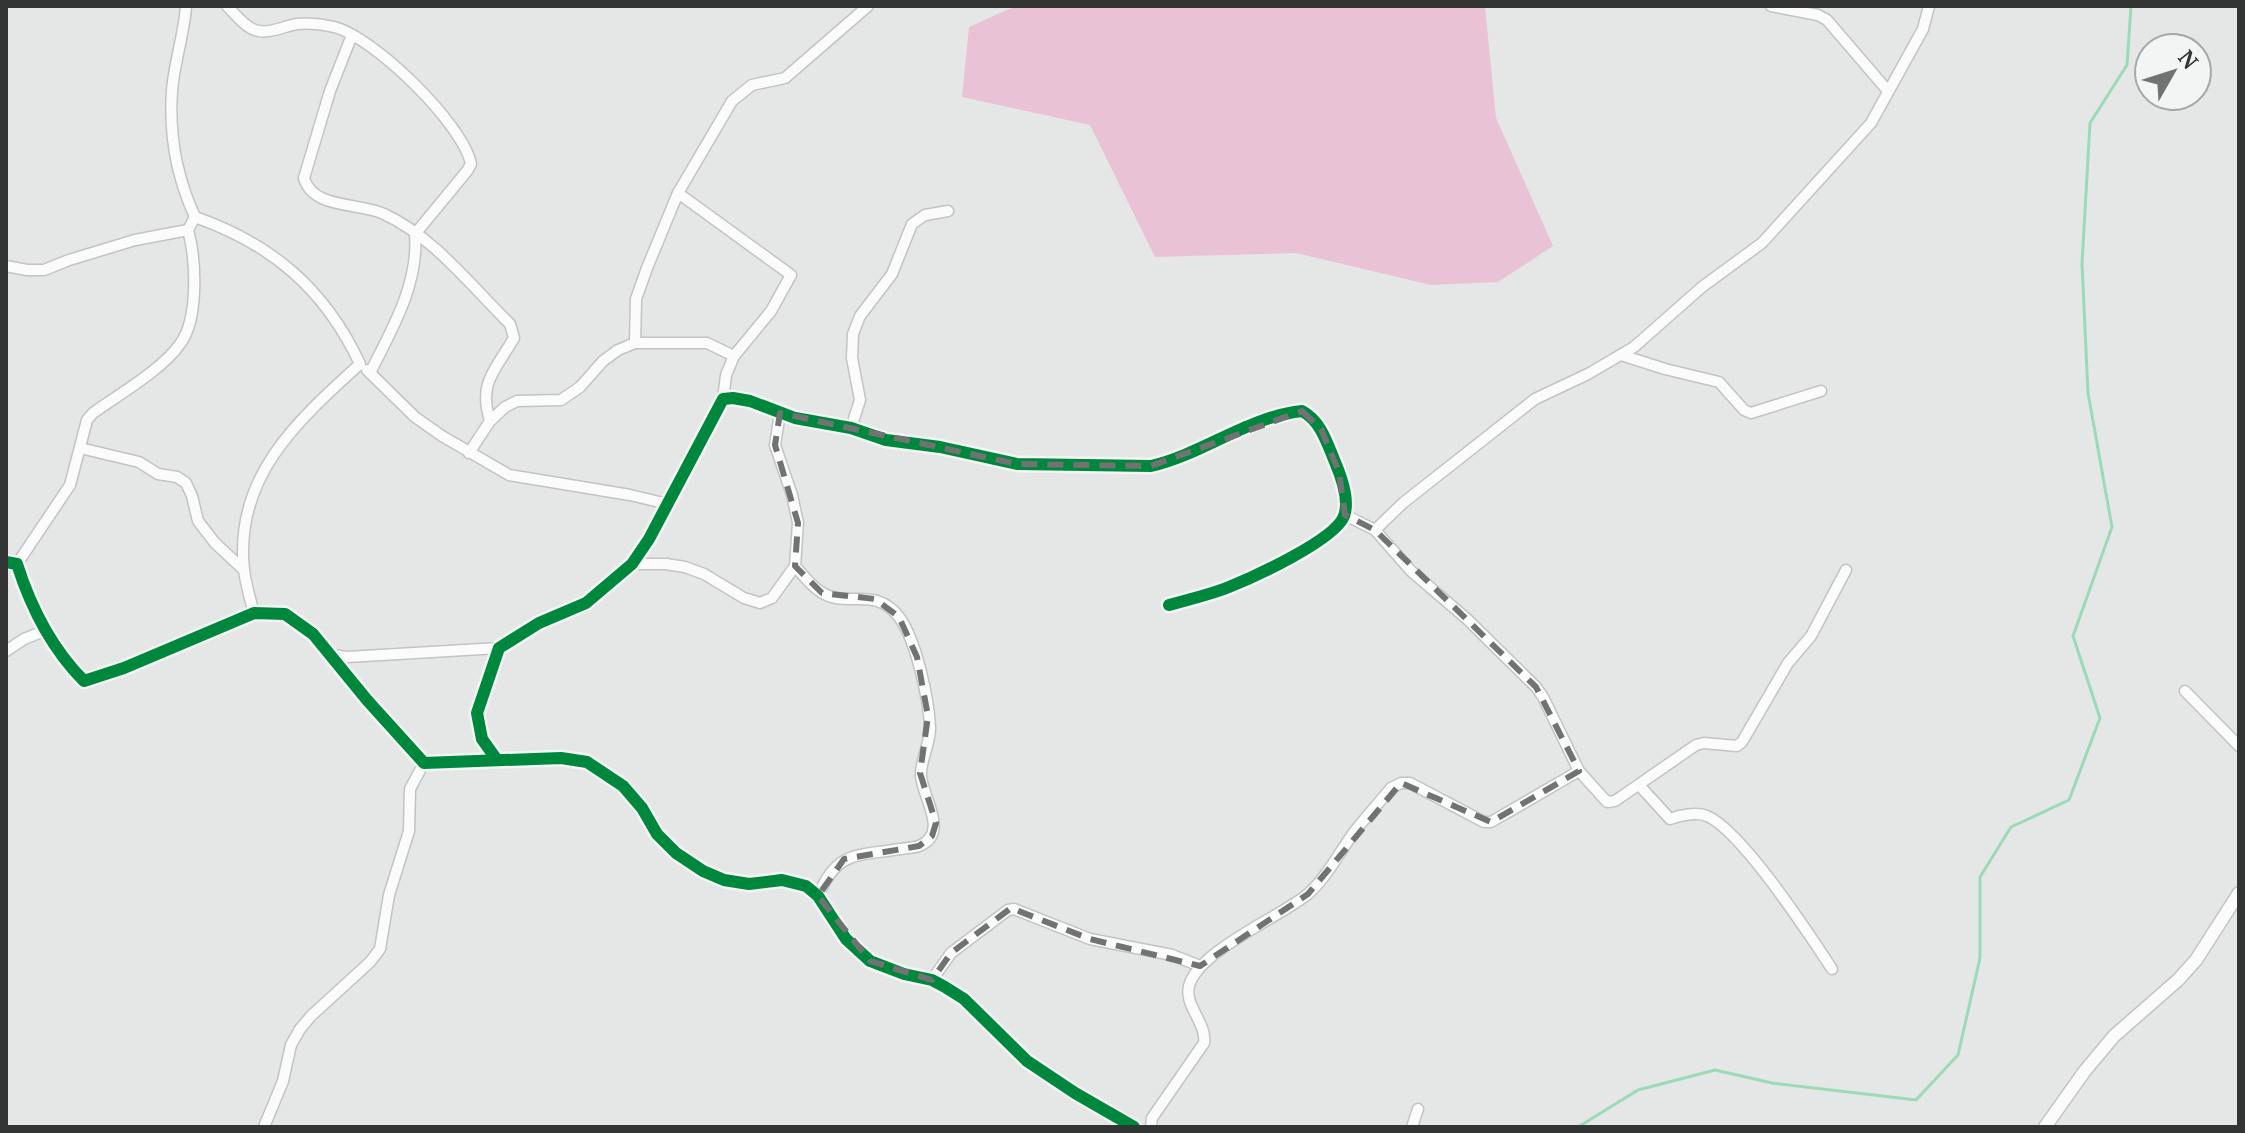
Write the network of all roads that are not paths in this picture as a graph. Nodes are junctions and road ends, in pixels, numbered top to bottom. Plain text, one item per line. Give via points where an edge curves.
1 (186, 6) edge
2 (227, 6) edge
3 (868, 6) edge
4 (1771, 6) edge
5 (1929, 6) edge
6 (352, 35) junction
7 (1888, 91) junction
8 (678, 193) junction
9 (948, 211) dead end
10 (195, 217) junction
11 (188, 230) junction
12 (415, 234) junction
13 (6, 266) edge
14 (635, 343) junction
15 (1621, 355) junction
16 (734, 356) junction
17 (360, 364) junction
18 (370, 373) junction
19 (1821, 391) dead end
20 (723, 399) junction
21 (780, 413) junction
22 (490, 421) junction
23 (851, 428) junction
24 (80, 448) junction
25 (469, 453) junction
26 (668, 504) junction
27 (1345, 515) junction
28 (1375, 530) junction
29 (12, 563) edge
30 (632, 564) junction
31 (795, 566) junction
32 (244, 570) junction
33 (1846, 570) dead end
34 (1169, 605) dead end
35 (254, 613) junction
36 (44, 631) junction
37 (499, 648) junction
38 (6, 651) edge
39 (333, 655) junction
40 (2185, 691) dead end
41 (2239, 746) edge
42 (497, 760) junction
43 (424, 763) junction
44 (1579, 771) junction
45 (1639, 785) junction
46 (818, 896) junction
47 (2238, 899) edge
48 (1200, 966) junction
49 (1832, 969) dead end
50 (932, 980) junction
51 (1418, 1109) dead end
52 (264, 1127) edge
53 (1134, 1127) edge
54 (1151, 1127) edge
55 (1412, 1127) edge
56 (2045, 1127) edge

1 - 10 street via 172,91 173,141 182,189
2 - 6 street via 259,32 316,24
3 - 8 street via 785,78 752,85 732,101
4 - 7 street via 1827,20
5 - 7 street via 1923,29
6 - 12 street via 422,91 469,153 467,171
6 - 12 street via 330,91 306,185 327,200 383,213
7 - 15 street via 1864,133 1762,243
8 - 14 street via 636,299
8 - 16 street via 791,275 763,322
9 - 23 street via 925,215 912,224 892,274 860,316 852,358 860,400
10 - 11 street
10 - 17 street via 228,229 286,265 345,332
11 - 13 street via 135,240 44,270
11 - 24 street via 194,280 182,343 93,413
12 - 18 street via 411,281
12 - 22 street via 514,331 484,393
14 - 16 street via 707,343
14 - 22 street via 603,361 571,395 517,401
15 - 19 street via 1719,382 1751,413
15 - 28 street via 1535,399
16 - 20 street
17 - 18 street
17 - 32 street via 289,431 259,477 244,523
18 - 25 street via 415,417
20 - 21 street via 750,401
20 - 26 street
21 - 23 street
21 - 31 street via 775,445 798,523
22 - 25 street
23 - 27 street via 886,440 1017,464 1151,466 1261,421 1302,411 1321,429 1339,472
24 - 29 street via 70,485
24 - 32 street via 139,462 186,483 198,521
25 - 26 street via 509,475
26 - 30 street
27 - 28 street
27 - 34 street via 1334,529 1283,563 1228,588
28 - 44 street via 1411,571 1536,687
29 - 36 street
30 - 31 street via 685,567 760,603 772,598
30 - 37 street via 586,603
31 - 46 street via 822,593 875,599 899,617 917,657 930,729 920,773 936,823 932,836 919,846 844,859 828,873
32 - 35 street
33 - 45 street via 1811,636 1788,663 1742,742 1696,745
35 - 36 street via 87,682
35 - 39 street via 285,614
36 - 38 street
37 - 39 street
37 - 42 street via 477,713 482,739
39 - 43 street
40 - 41 street
42 - 43 street
42 - 46 street via 587,762 623,786 657,834 703,871 749,884 796,882
43 - 52 street via 410,789 409,831 389,895 380,949 300,1029
44 - 45 street via 1607,802
44 - 48 street via 1491,822 1410,783 1391,788 1308,894
45 - 49 street via 1670,819 1702,814 1736,840 1796,913
46 - 50 street via 846,939 870,961
47 - 56 street via 2196,960 2106,1045
48 - 50 street via 1172,955 1090,939 1014,909 951,953
48 - 54 street via 1188,991 1204,1043
50 - 53 street via 964,999 1027,1061
51 - 55 street

